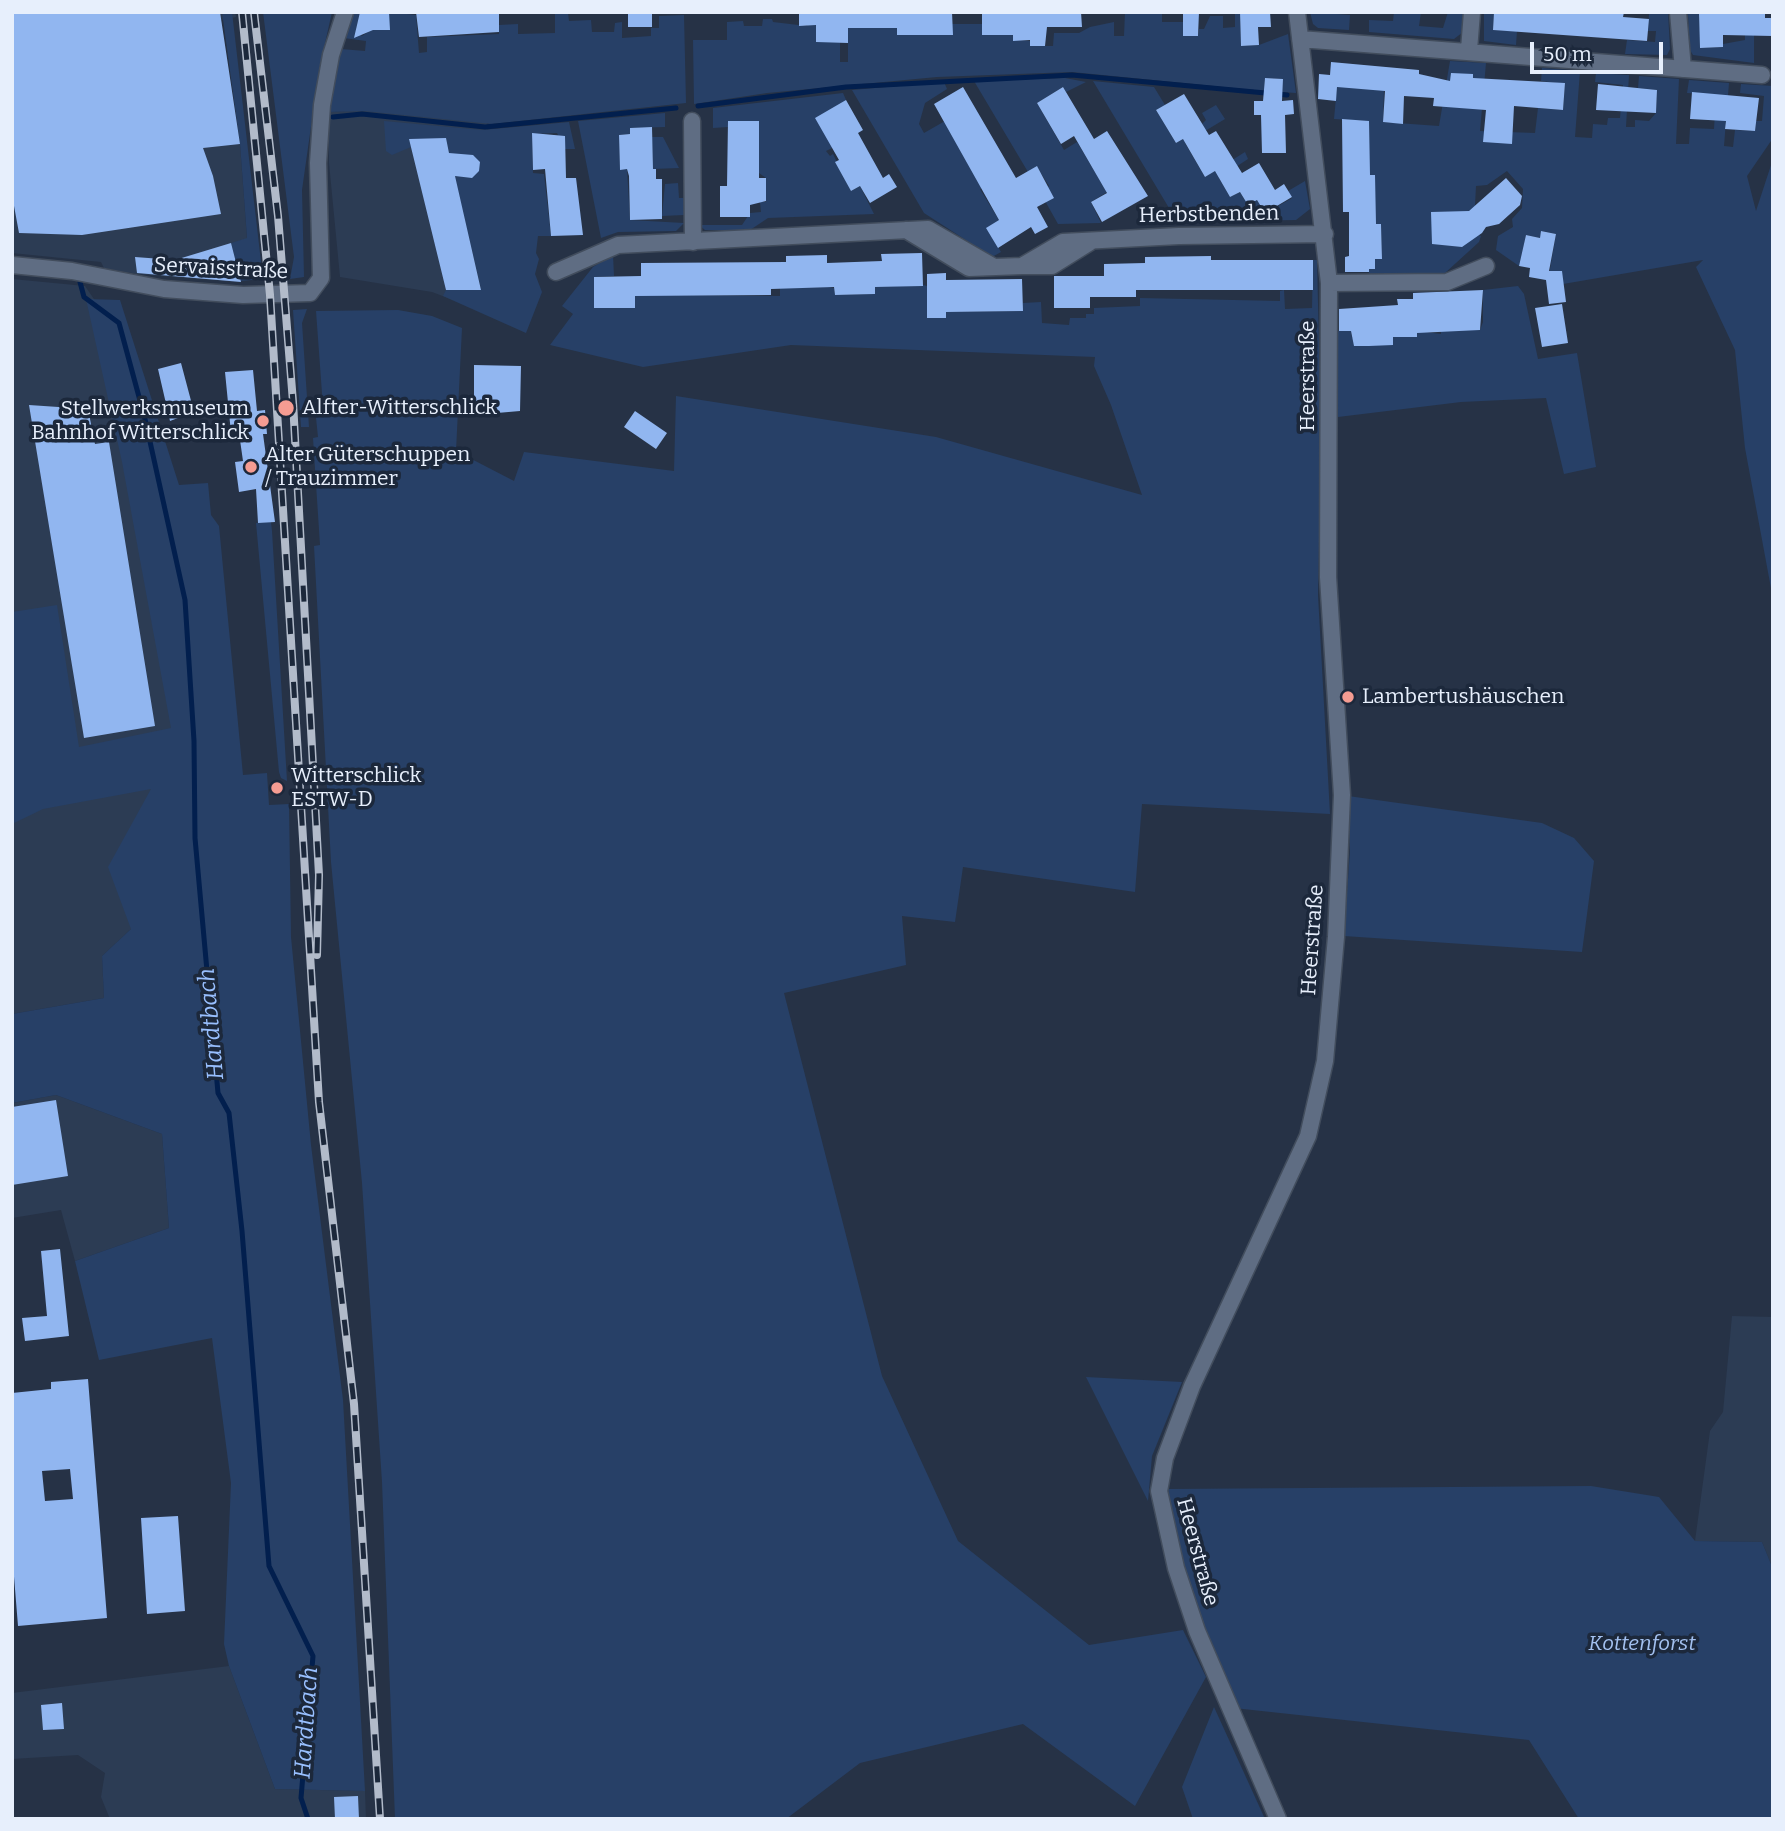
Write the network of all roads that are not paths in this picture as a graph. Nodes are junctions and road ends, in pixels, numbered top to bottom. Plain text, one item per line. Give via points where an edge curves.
1 (345, 12) edge
2 (1297, 12) edge
3 (1472, 12) edge
4 (1678, 12) edge
5 (1300, 39) junction
6 (1469, 50) junction
7 (1683, 69) junction
8 (1762, 75) dead end
9 (692, 121) dead end
10 (1325, 234) junction
11 (694, 242) junction
12 (12, 265) edge
13 (1486, 266) dead end
14 (556, 272) dead end
15 (1329, 283) junction
16 (1279, 1819) edge

1 - 12 street, Servaisstraße via 322,105 318,163 321,278 310,293 243,295 164,289
2 - 5 street, Heerstraße
3 - 6 street
4 - 7 street
5 - 6 street
5 - 10 street, Heerstraße
6 - 7 street
7 - 8 street
9 - 11 street
10 - 11 street, Herbstbenden via 1063,242 1022,266 994,267 929,229
10 - 15 street, Heerstraße
11 - 14 street, Herbstbenden via 618,245
13 - 15 street via 1447,282
15 - 16 street, Heerstraße via 1328,564 1342,796 1325,1061 1308,1136 1192,1386 1165,1458 1159,1491 1169,1542 1197,1631

